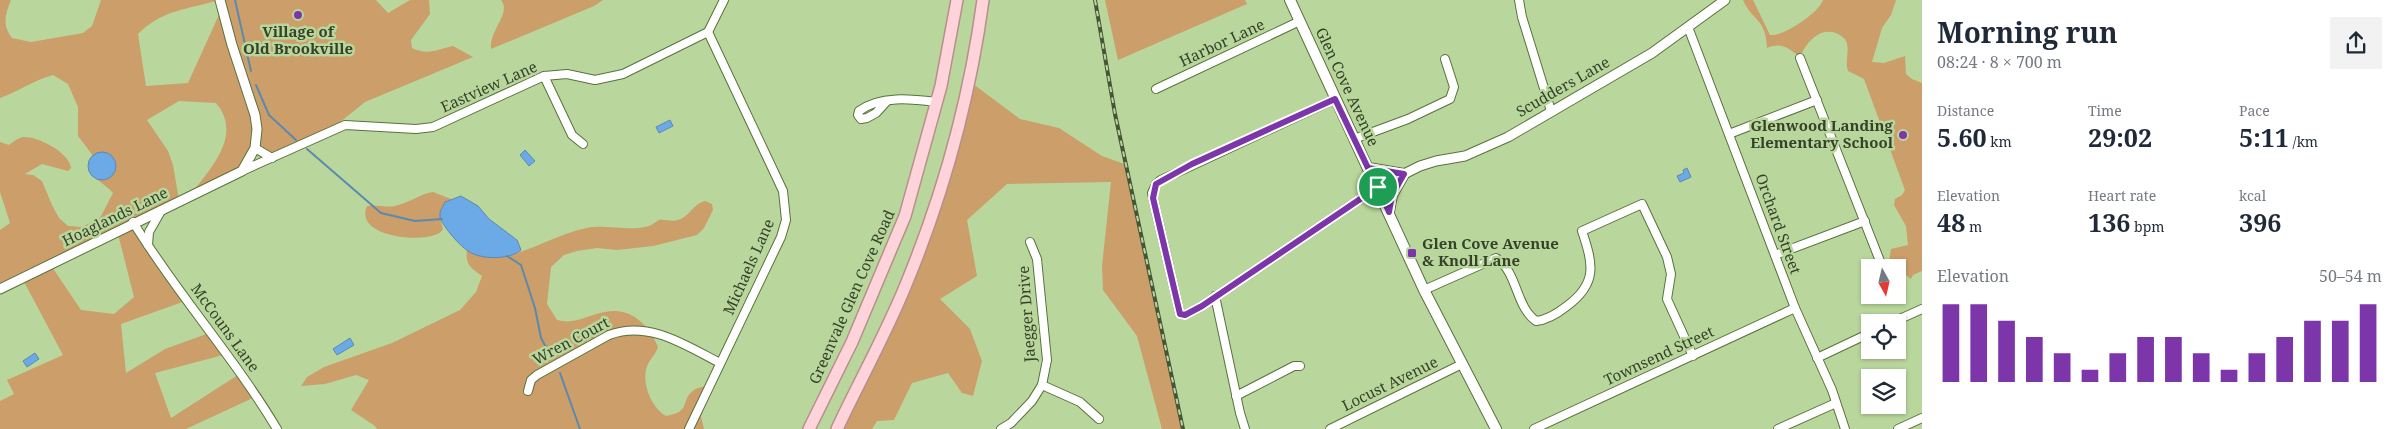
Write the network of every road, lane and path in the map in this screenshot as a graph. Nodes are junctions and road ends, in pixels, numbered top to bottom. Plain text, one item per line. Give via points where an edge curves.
1 (220, 0) edge
2 (724, 0) edge
3 (957, 0) edge
4 (984, 0) edge
5 (1290, 0) edge
6 (1519, 0) edge
7 (1725, 0) edge
8 (1300, 21) junction
9 (1688, 27) junction
10 (708, 32) junction
11 (1800, 58) dead end
12 (1445, 59) dead end
13 (544, 76) junction
14 (1156, 89) dead end
15 (1335, 99) junction
16 (1817, 100) junction
17 (887, 101) dead end
18 (936, 102) junction
19 (1551, 111) junction
20 (1729, 134) junction
21 (1354, 139) junction
22 (583, 144) dead end
23 (255, 148) junction
24 (272, 158) junction
25 (1368, 168) junction
26 (242, 171) junction
27 (1404, 174) junction
28 (1378, 187) junction
29 (163, 208) junction
30 (1389, 212) junction
31 (1865, 221) junction
32 (133, 222) junction
33 (1030, 242) dead end
34 (148, 245) junction
35 (1775, 255) junction
36 (1879, 259) edge
37 (0, 289) edge
38 (1424, 290) junction
39 (1215, 296) junction
40 (1795, 308) junction
41 (1922, 309) edge
42 (1906, 316) edge
43 (1861, 338) edge
44 (1693, 356) junction
45 (1817, 358) junction
46 (720, 363) junction
47 (1462, 364) junction
48 (1300, 366) dead end
49 (1042, 385) junction
50 (528, 391) dead end
51 (1236, 396) junction
52 (1836, 403) junction
53 (1922, 418) edge
54 (1100, 419) dead end
55 (277, 429) edge
56 (689, 429) edge
57 (809, 429) edge
58 (837, 429) edge
59 (1001, 429) edge
60 (1245, 429) edge
61 (1330, 429) edge
62 (1496, 429) edge
63 (1534, 429) edge
64 (1778, 429) edge
65 (1845, 429) edge
66 (1898, 429) edge

1 - 23 street via 255,115
2 - 10 street
3 - 18 main road, Greenvale Glen Cove Road
4 - 58 main road via 958,127 922,242 879,345
5 - 8 main road, Glen Cove Avenue
6 - 19 street
7 - 9 street, Scudders Lane
8 - 14 street, Harbor Lane
8 - 15 main road, Glen Cove Avenue
9 - 19 street, Scudders Lane via 1652,53
9 - 20 street, Orchard Street
10 - 13 street, Eastview Lane via 610,78
10 - 46 street, Michaels Lane via 778,177 786,206 781,237
11 - 16 street
12 - 21 street via 1454,87 1450,99
13 - 22 street via 572,135
13 - 24 street, Eastview Lane via 432,127 345,125
15 - 21 main road, Glen Cove Avenue
15 - 39 street via 1192,164 1156,184 1153,198 1180,314 1185,315
16 - 20 street
16 - 31 street
17 - 18 street
18 - 57 main road, Greenvale Glen Cove Road via 905,216 852,342
19 - 27 street, Scudders Lane via 1484,150 1436,161
20 - 35 street, Orchard Street
21 - 25 main road, Glen Cove Avenue
23 - 24 street
23 - 26 street
24 - 26 street, Eastview Lane
25 - 27 main road
25 - 28 main road, Glen Cove Avenue
26 - 29 street, Hoaglands Lane
27 - 28 street, Scudders Lane
27 - 30 main road via 1392,195
28 - 30 main road, Glen Cove Avenue
28 - 39 street
29 - 32 street, Hoaglands Lane
29 - 34 street via 149,232
30 - 38 main road, Glen Cove Avenue
31 - 35 street
31 - 36 street
32 - 34 street, McCouns Lane
32 - 37 street, Hoaglands Lane
33 - 49 street, Jaegger Drive via 1037,259 1045,324 1046,360
34 - 55 street, McCouns Lane via 218,340
35 - 40 street, Orchard Street
38 - 44 street via 1496,258 1505,264 1528,314 1536,321 1543,320 1577,299 1588,284 1591,264 1582,231 1642,204 1667,257 1671,274 1667,298
38 - 47 main road, Glen Cove Avenue
39 - 51 street
40 - 44 street, Townsend Street
40 - 45 street, Orchard Street
41 - 42 street
43 - 45 street
44 - 63 street, Townsend Street
45 - 52 street, Orchard Street
46 - 50 street, Wren Court via 652,332 622,330 537,375 531,380
46 - 56 street, Michaels Lane
47 - 61 street, Locust Avenue
47 - 62 main road, Glen Cove Avenue
48 - 51 street via 1294,366
49 - 54 street via 1080,402
49 - 59 street, Jaegger Drive via 1025,411
51 - 60 street
52 - 64 street
52 - 65 street, Orchard Street
53 - 66 street

